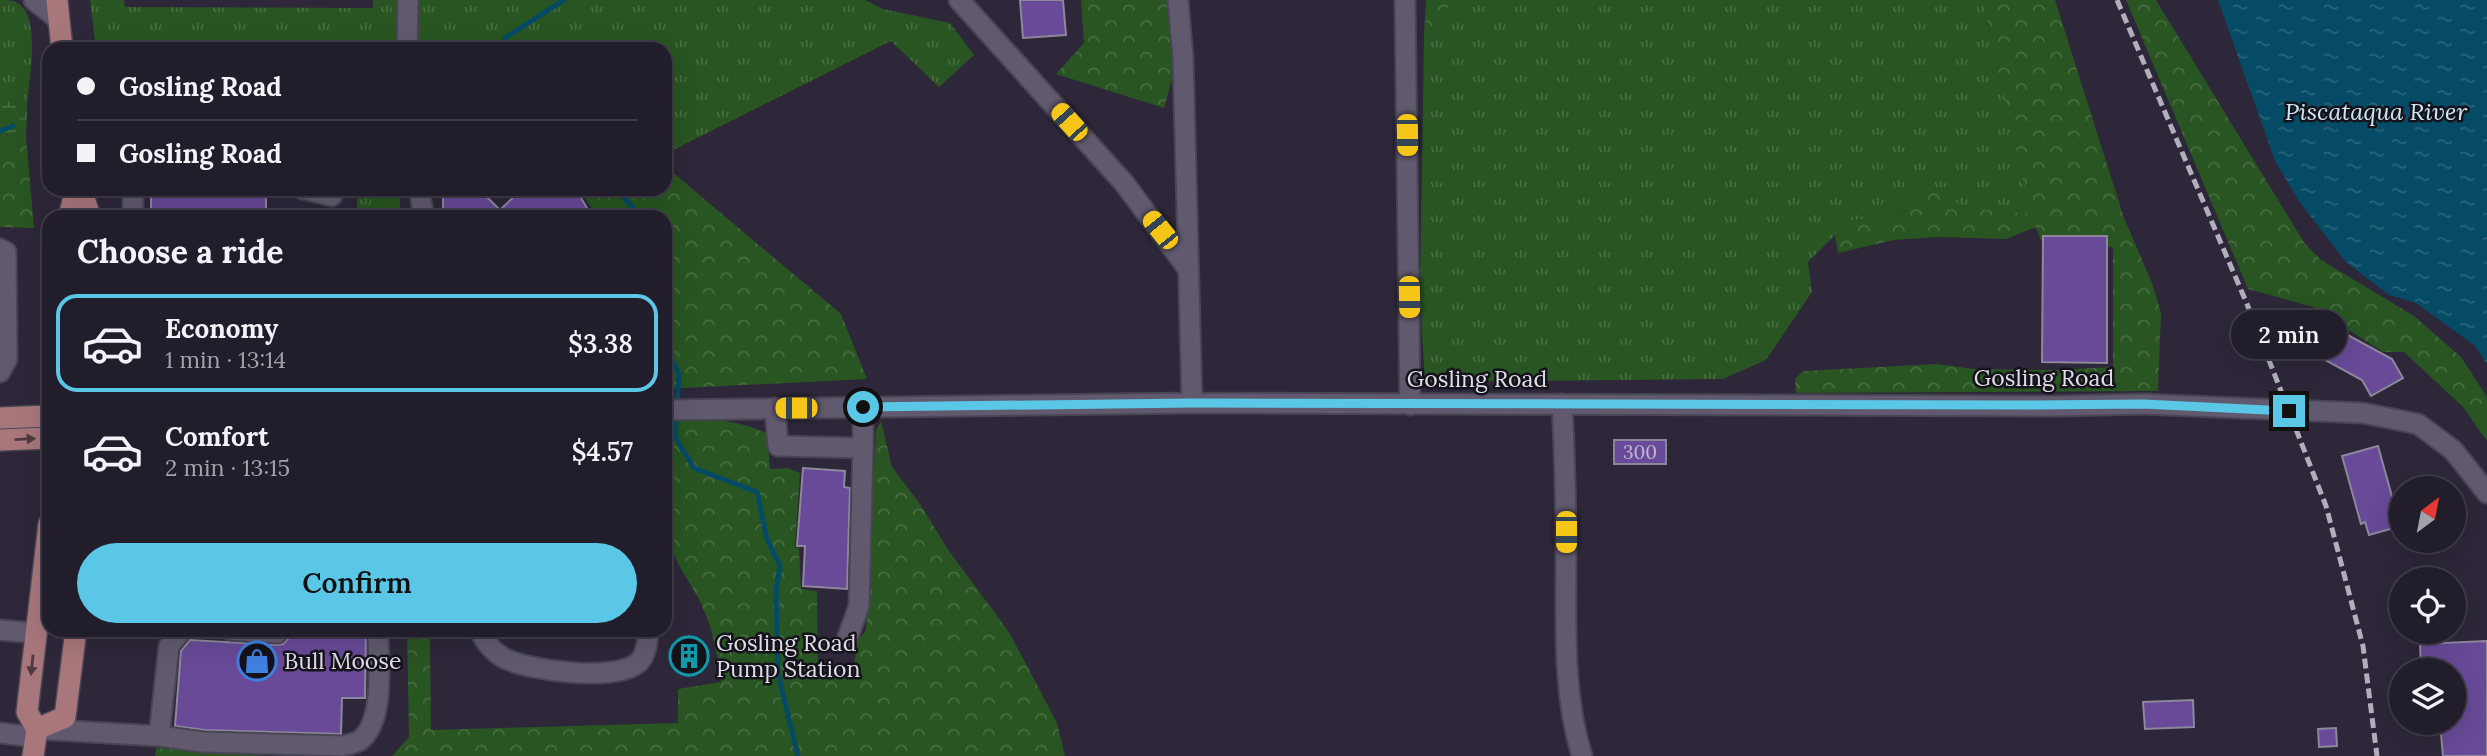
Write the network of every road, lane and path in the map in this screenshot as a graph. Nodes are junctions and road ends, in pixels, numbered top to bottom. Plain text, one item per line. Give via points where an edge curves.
1 (34, 0) edge
2 (408, 0) edge
3 (959, 0) edge
4 (1178, 0) edge
5 (1405, 0) edge
6 (58, 10) edge
7 (61, 42) edge
8 (407, 42) edge
9 (328, 196) edge
10 (332, 197) dead end
11 (0, 249) edge
12 (1188, 269) junction
13 (0, 372) edge
14 (1192, 403) junction
15 (1562, 404) junction
16 (1410, 405) junction
17 (863, 407) junction
18 (775, 408) junction
19 (672, 410) edge
20 (42, 416) edge
21 (0, 418) edge
22 (42, 438) edge
23 (0, 440) edge
24 (863, 448) junction
25 (2487, 493) edge
26 (42, 578) edge
27 (0, 630) edge
28 (35, 633) junction
29 (75, 637) edge
30 (176, 637) edge
31 (378, 637) edge
32 (483, 637) edge
33 (648, 637) edge
34 (846, 642) dead end
35 (0, 733) edge
36 (159, 736) junction
37 (35, 741) edge
38 (1582, 756) edge

1 - 6 street
2 - 8 street
3 - 12 street via 1124,183
4 - 12 street
5 - 16 street
6 - 7 main road
9 - 10 street
11 - 13 street via 6,252 7,359
12 - 14 street
14 - 16 street, Gosling Road
14 - 17 street, Gosling Road
15 - 16 street, Gosling Road
15 - 25 street, Gosling Road via 2143,404 2363,413 2418,424 2453,450
15 - 38 street via 1569,691
17 - 18 street, Gosling Road
17 - 24 street
18 - 19 street, Gosling Road
18 - 24 street via 778,446
20 - 21 main road
23 -> 22 main road
24 - 34 street via 859,606
26 - 28 main road
27 - 28 street
28 -> 37 main road via 27,712
29 - 37 main road via 65,718
30 - 36 street via 169,646
31 - 36 street via 378,701 368,731 358,741 330,746
32 - 33 street via 503,657 535,668 598,673 623,670 640,661
35 - 37 street
36 - 37 street

